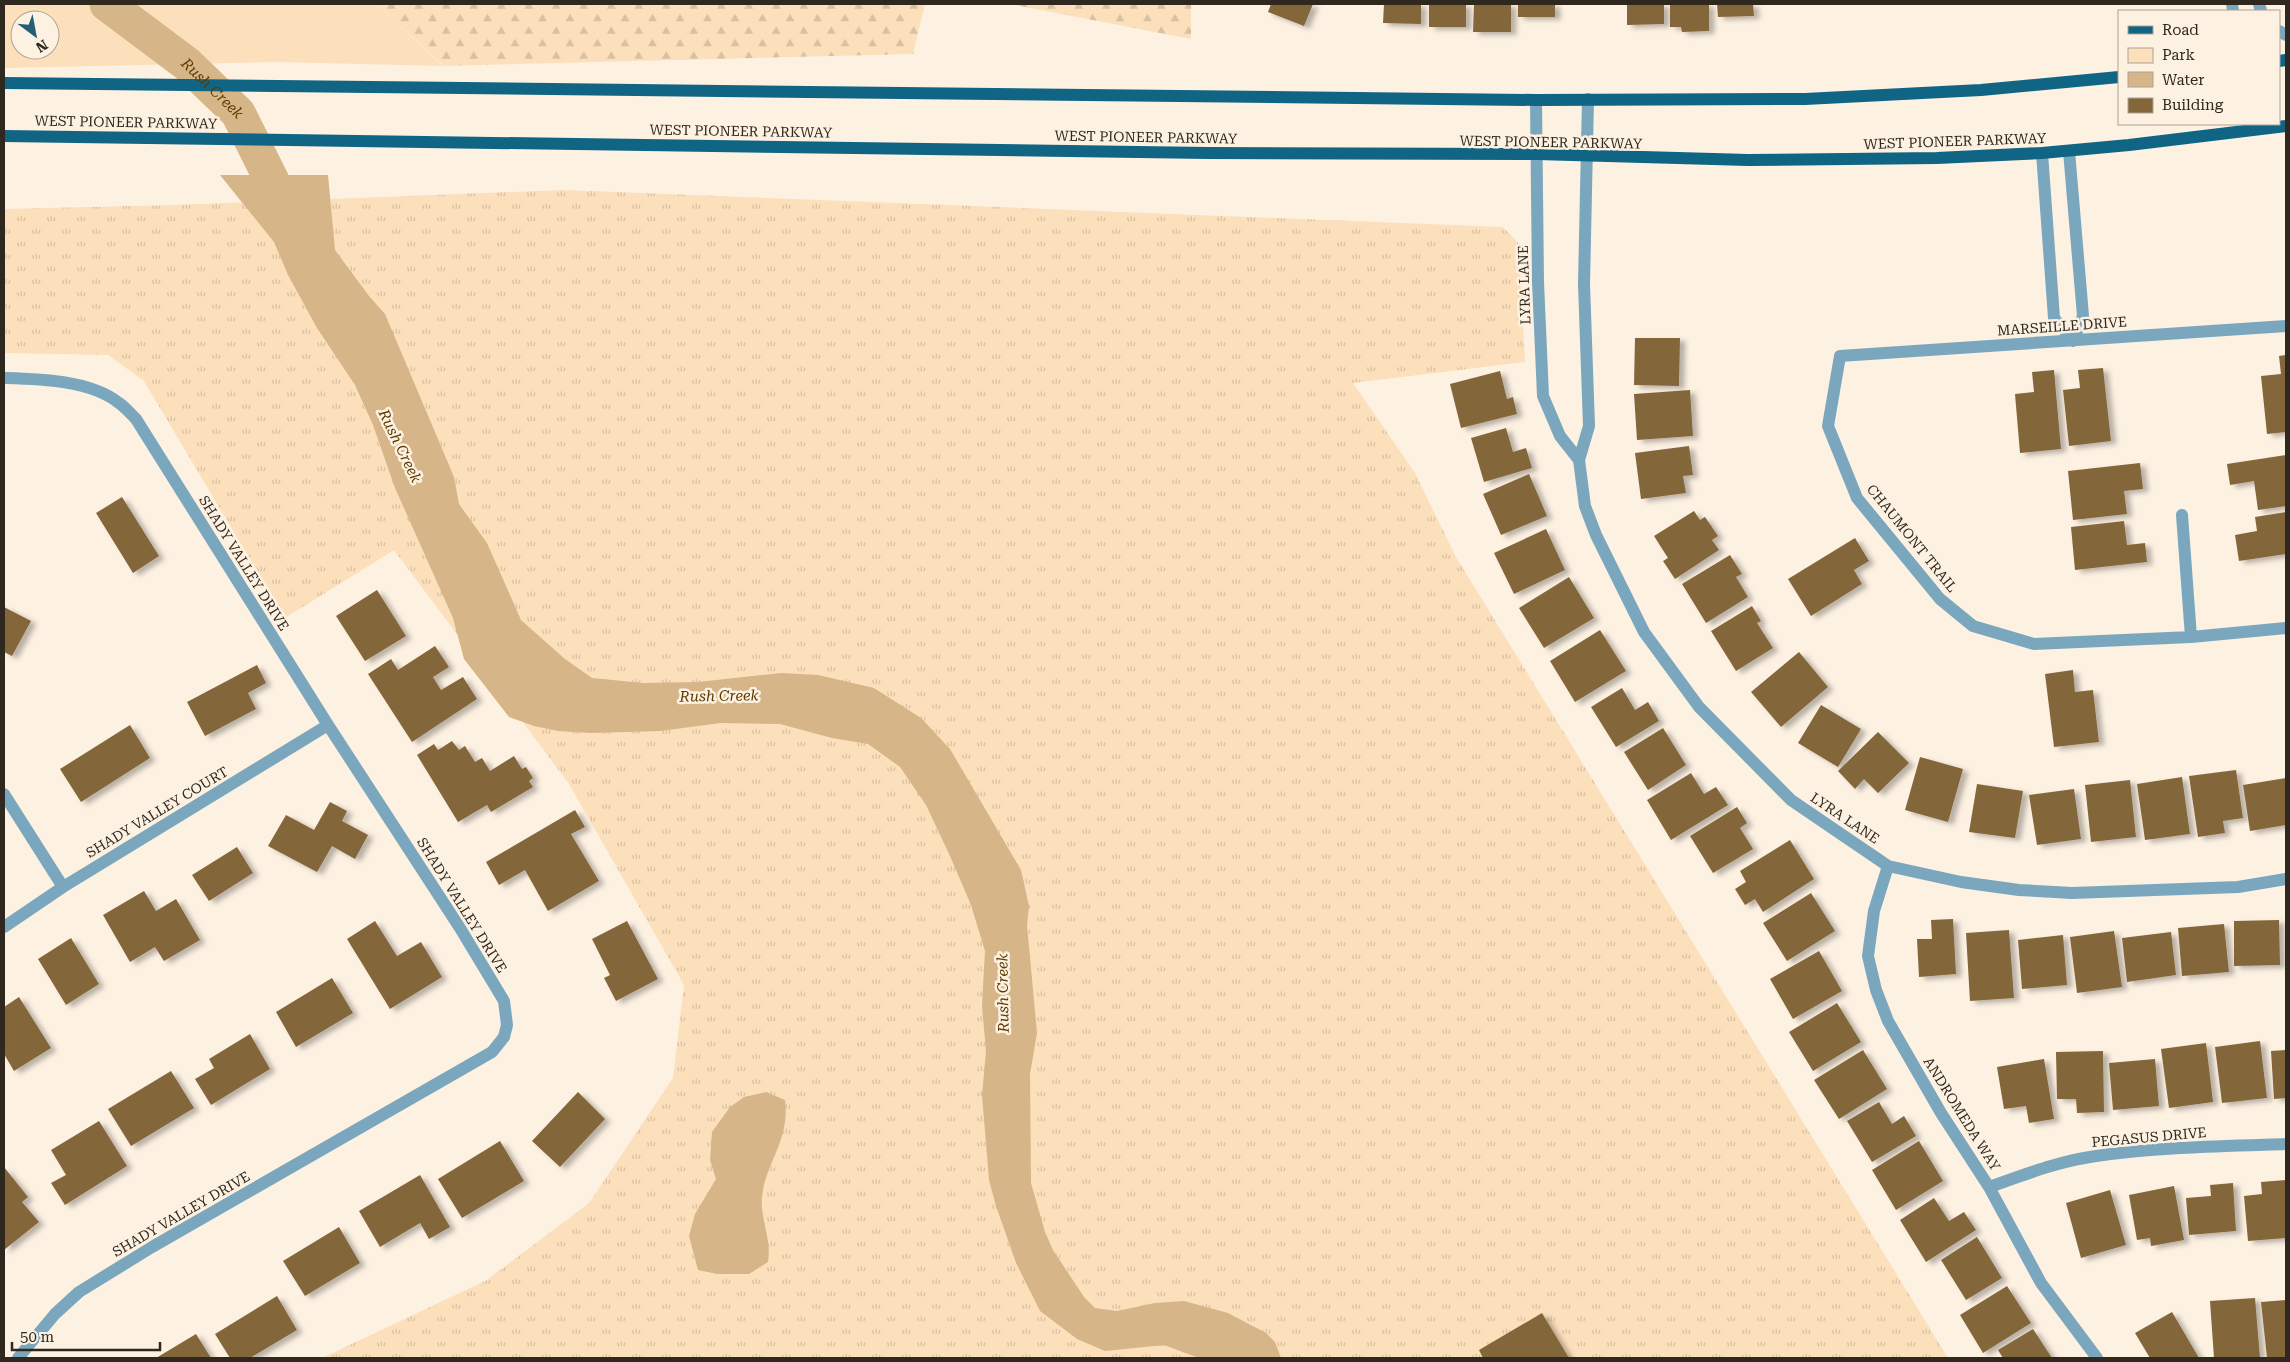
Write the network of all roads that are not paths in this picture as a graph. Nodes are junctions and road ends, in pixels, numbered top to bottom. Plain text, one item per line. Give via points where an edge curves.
1 (2118, 77) edge
2 (4, 83) edge
3 (1588, 99) junction
4 (1536, 100) junction
5 (2286, 126) edge
6 (4, 136) edge
7 (2069, 150) junction
8 (2042, 153) junction
9 (1537, 154) junction
10 (1587, 156) junction
11 (2286, 326) edge
12 (2073, 341) junction
13 (1840, 356) joint
14 (4, 378) edge
15 (1579, 460) junction
16 (2182, 515) dead end
17 (2286, 628) edge
18 (2190, 637) junction
19 (328, 725) junction
20 (4, 794) edge
21 (1888, 866) junction
22 (2286, 879) edge
23 (63, 888) junction
24 (4, 927) edge
25 (2286, 1144) edge
26 (1989, 1187) junction
27 (18, 1358) edge
28 (2097, 1358) edge

1 - 3 main road via 1982,90 1805,99
2 - 4 main road
3 - 4 main road
3 - 10 street, LYRA LANE
4 - 9 street, LYRA LANE
5 - 7 main road, WEST PIONEER PARKWAY
6 - 9 main road, WEST PIONEER PARKWAY via 1218,153
7 - 8 main road, WEST PIONEER PARKWAY
7 - 12 street via 2083,316
8 - 10 main road, WEST PIONEER PARKWAY via 1748,160
8 - 12 street via 2054,318
9 - 10 main road, WEST PIONEER PARKWAY
9 - 15 street, LYRA LANE via 1543,396 1560,436
10 - 15 street, LYRA LANE via 1584,284 1589,426
11 - 12 street, MARSEILLE DRIVE
12 - 13 street, MARSEILLE DRIVE
13 - 18 street, CHAUMONT TRAIL via 1828,426 1857,498 1940,598 1973,626 2034,644
14 - 19 street, SHADY VALLEY DRIVE via 65,382 89,389 119,402 136,419
15 - 21 street, LYRA LANE via 1585,506 1596,535 1644,632 1699,707 1791,800
16 - 18 street
17 - 18 street, CHAUMONT TRAIL
19 - 23 street, SHADY VALLEY COURT
19 - 27 street, SHADY VALLEY DRIVE via 460,928 504,1002 507,1025 504,1037 492,1052 79,1292 55,1314
20 - 23 street
21 - 22 street, LYRA LANE via 1961,882 2072,893 2238,886
21 - 26 street, ANDROMEDA WAY via 1874,911 1868,956 1876,990 1888,1020
23 - 24 street, SHADY VALLEY COURT
25 - 26 street, PEGASUS DRIVE via 2170,1148 2094,1156
26 - 28 street, ANDROMEDA WAY via 2042,1283

